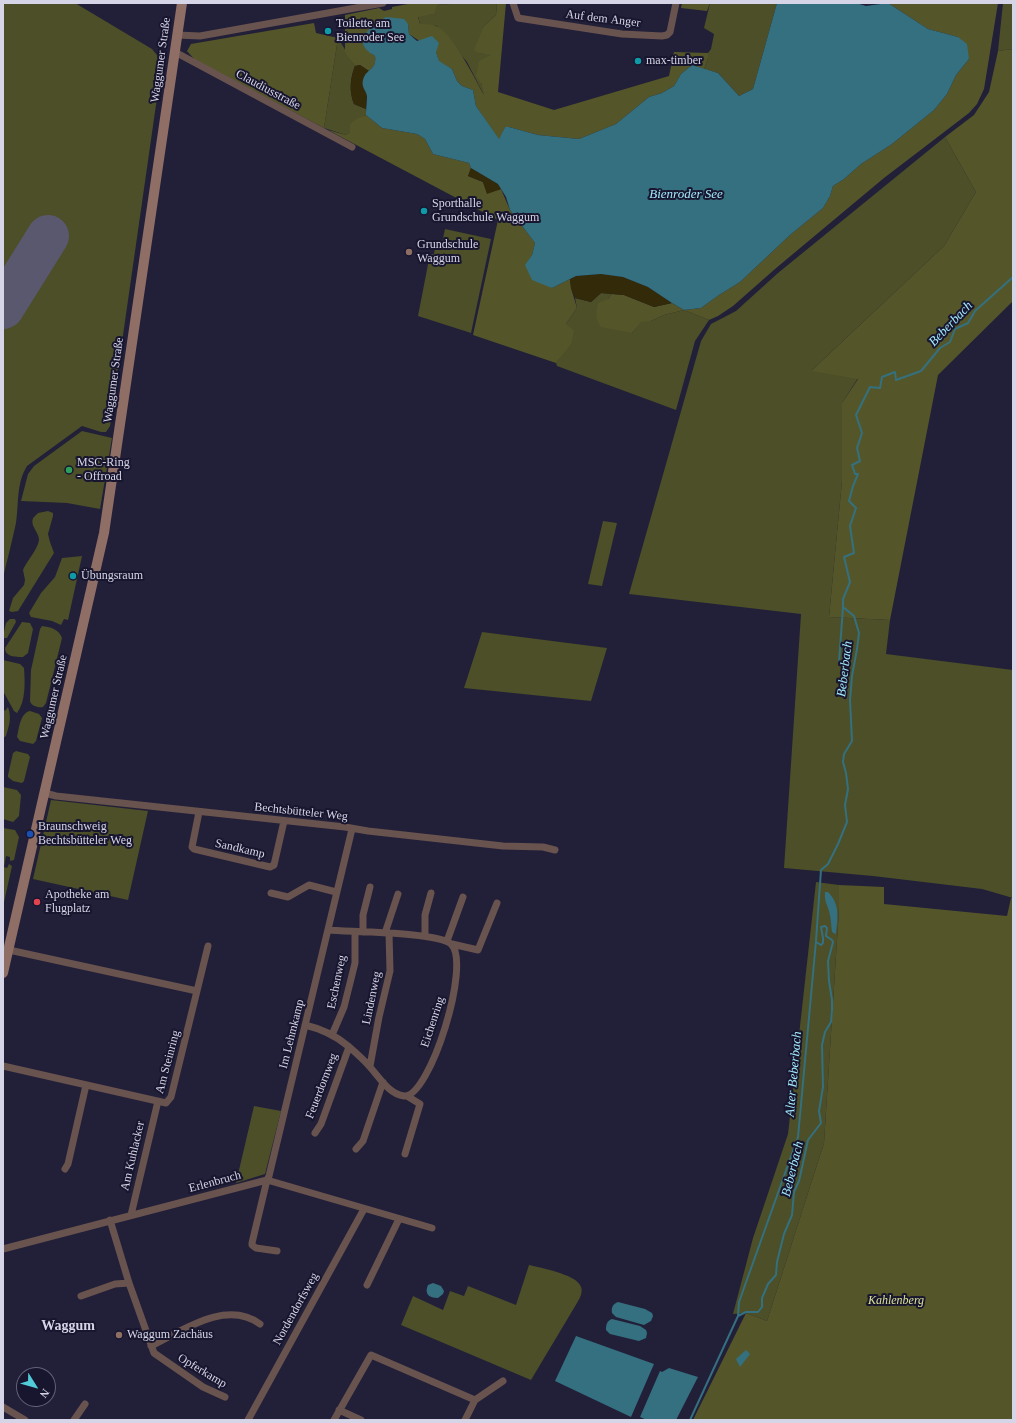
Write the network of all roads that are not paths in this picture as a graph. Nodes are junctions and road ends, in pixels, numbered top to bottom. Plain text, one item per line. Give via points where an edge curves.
1 (182, 3) edge
2 (384, 3) edge
3 (513, 3) edge
4 (676, 3) edge
5 (177, 35) junction
6 (175, 52) junction
7 (352, 147) dead end
8 (45, 793) junction
9 (199, 812) junction
10 (284, 821) junction
11 (352, 829) junction
12 (555, 850) dead end
13 (370, 887) dead end
14 (271, 892) dead end
15 (336, 892) junction
16 (431, 893) dead end
17 (398, 894) dead end
18 (463, 897) dead end
19 (497, 903) dead end
20 (328, 930) junction
21 (355, 932) junction
22 (363, 932) junction
23 (387, 933) junction
24 (425, 936) junction
25 (449, 943) junction
26 (208, 946) dead end
27 (9, 950) junction
28 (3, 973) edge
29 (197, 991) junction
30 (305, 1024) junction
31 (332, 1034) junction
32 (349, 1046) junction
33 (3, 1066) edge
34 (370, 1066) junction
35 (383, 1082) junction
36 (86, 1085) junction
37 (407, 1096) junction
38 (158, 1101) junction
39 (315, 1133) dead end
40 (356, 1149) dead end
41 (405, 1154) dead end
42 (65, 1169) dead end
43 (267, 1180) junction
44 (364, 1209) junction
45 (131, 1215) junction
46 (399, 1219) junction
47 (110, 1220) junction
48 (432, 1228) dead end
49 (3, 1249) edge
50 (277, 1251) dead end
51 (129, 1282) junction
52 (366, 1285) dead end
53 (81, 1296) dead end
54 (260, 1324) dead end
55 (151, 1346) junction
56 (503, 1380) dead end
57 (225, 1397) dead end
58 (475, 1400) junction
59 (85, 1404) dead end
60 (3, 1407) edge
61 (339, 1410) junction
62 (25, 1420) edge
63 (74, 1420) edge
64 (248, 1420) edge
65 (334, 1420) edge
66 (361, 1420) edge
67 (464, 1420) edge

1 - 5 street, Waggumer Straße
2 - 5 street via 200,36
3 - 4 street, Auf dem Anger via 518,18 622,34 662,36 670,32
5 - 6 street, Waggumer Straße
6 - 7 street, Claudiusstraße
6 - 8 street, Waggumer Straße via 104,533
8 - 9 street, Bechtsbütteler Weg
8 - 27 street, Waggumer Straße
9 - 10 street, Bechtsbütteler Weg
9 - 10 street, Sandkamp via 192,847 194,849 270,867 274,865
10 - 11 street, Bechtsbütteler Weg
11 - 12 street, Bechtsbütteler Weg
11 - 15 street, Im Lehmkamp
13 - 22 street via 363,915
14 - 15 street via 288,896 309,885
15 - 20 street, Im Lehmkamp
16 - 24 street via 425,915
17 - 23 street, Lindenweg
18 - 25 street
19 - 25 street via 478,950
20 - 21 street
20 - 30 street, Im Lehmkamp
21 - 22 street
21 - 31 street, Eschenweg via 355,963 344,1007
22 - 23 street
23 - 24 street
23 - 34 street, Lindenweg via 390,971
24 - 25 street
25 - 37 street, Eichenring via 456,953 457,969 453,998 426,1075 415,1091
26 - 29 street, Am Steinring
27 - 28 street, Waggumer Straße
27 - 29 street
29 - 38 street, Am Steinring via 171,1097 166,1103
30 - 31 street
30 - 43 street, Im Lehmkamp
31 - 32 street
32 - 34 street
32 - 39 street, Feuerdornweg via 321,1124
33 - 36 street, Am Steinring
34 - 35 street
35 - 37 street via 394,1092
35 - 40 street via 363,1141
36 - 38 street, Am Steinring
36 - 42 street
37 - 41 street via 420,1104
38 - 45 street, Am Kuhlacker
43 - 44 street
43 - 45 street, Erlenbruch
43 - 50 street, Im Lehmkamp via 252,1245
44 - 46 street
44 - 64 street, Nordendorfsweg
45 - 47 street, Erlenbruch
46 - 48 street
46 - 52 street
47 - 49 street, Erlenbruch
47 - 51 street, Opferkamp
51 - 53 street
51 - 55 street, Opferkamp
54 - 55 street via 241,1316 214,1316
55 - 57 street, Opferkamp via 154,1353 169,1364 203,1387
56 - 58 street
58 - 61 street via 371,1354
58 - 67 street
59 - 63 street
60 - 62 street
61 - 65 street
61 - 66 street

